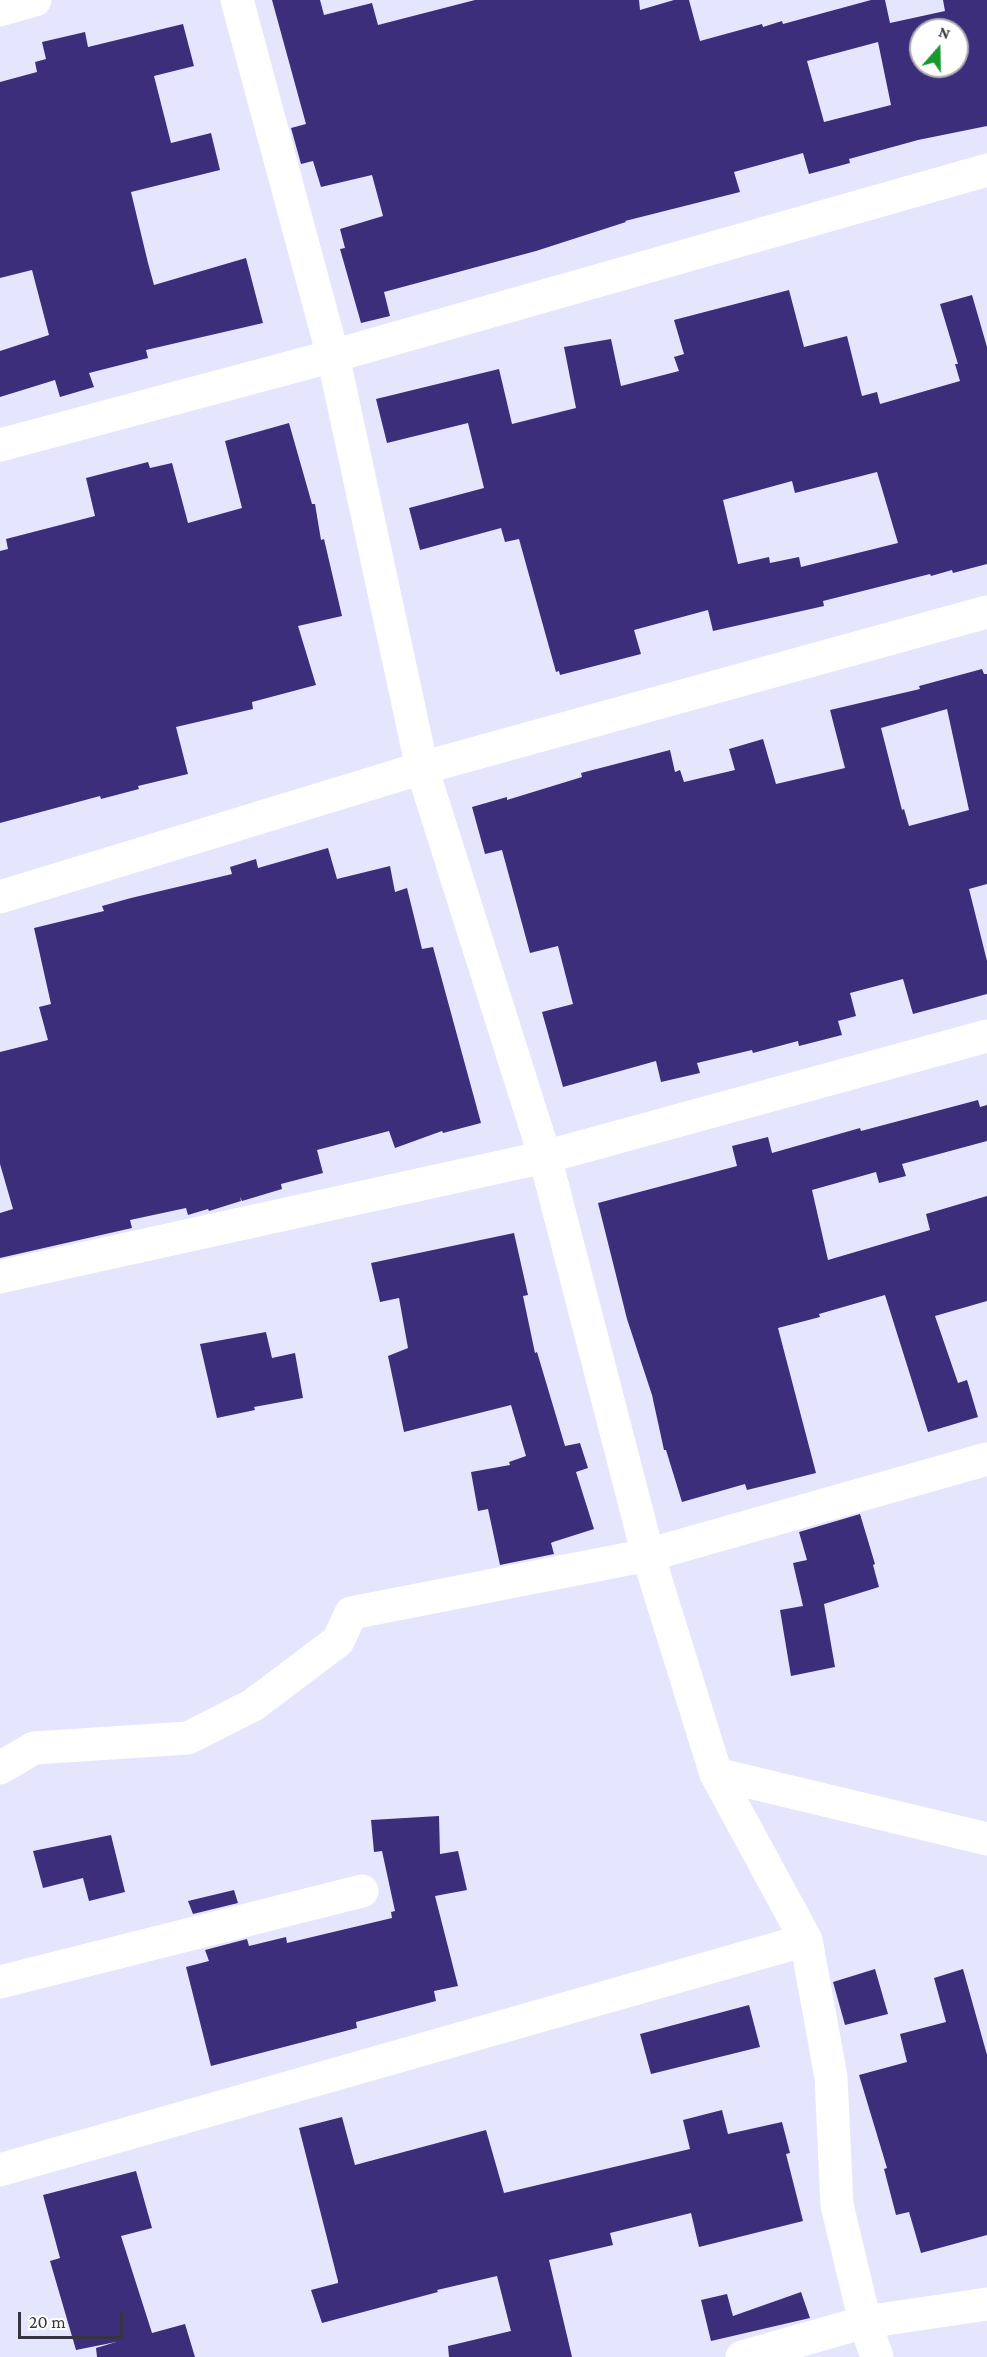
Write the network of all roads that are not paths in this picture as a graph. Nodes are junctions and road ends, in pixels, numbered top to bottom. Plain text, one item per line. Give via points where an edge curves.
1 (35, 0) edge
2 (237, 0) edge
3 (0, 10) edge
4 (987, 170) edge
5 (333, 356) junction
6 (0, 445) edge
7 (987, 612) edge
8 (422, 768) junction
9 (0, 897) edge
10 (987, 1036) edge
11 (545, 1157) junction
12 (0, 1277) edge
13 (987, 1459) edge
14 (648, 1556) junction
15 (0, 1768) edge
16 (716, 1774) junction
17 (987, 1839) edge
18 (362, 1891) dead end
19 (806, 1940) junction
20 (0, 1982) edge
21 (0, 2170) edge
22 (987, 2304) edge
23 (865, 2322) junction
24 (742, 2357) edge
25 (877, 2357) edge

1 - 3 street
2 - 5 street
4 - 5 street
5 - 6 street
5 - 8 street
7 - 8 street
8 - 9 street
8 - 11 street
10 - 11 street
11 - 12 street
11 - 14 street
13 - 14 street
14 - 15 street via 351,1613 338,1641 253,1705 188,1738 34,1748
14 - 16 street
16 - 17 street
16 - 19 street
18 - 20 street
19 - 21 street
19 - 23 street via 831,2078 837,2205
22 - 23 street
23 - 24 street
23 - 25 street

